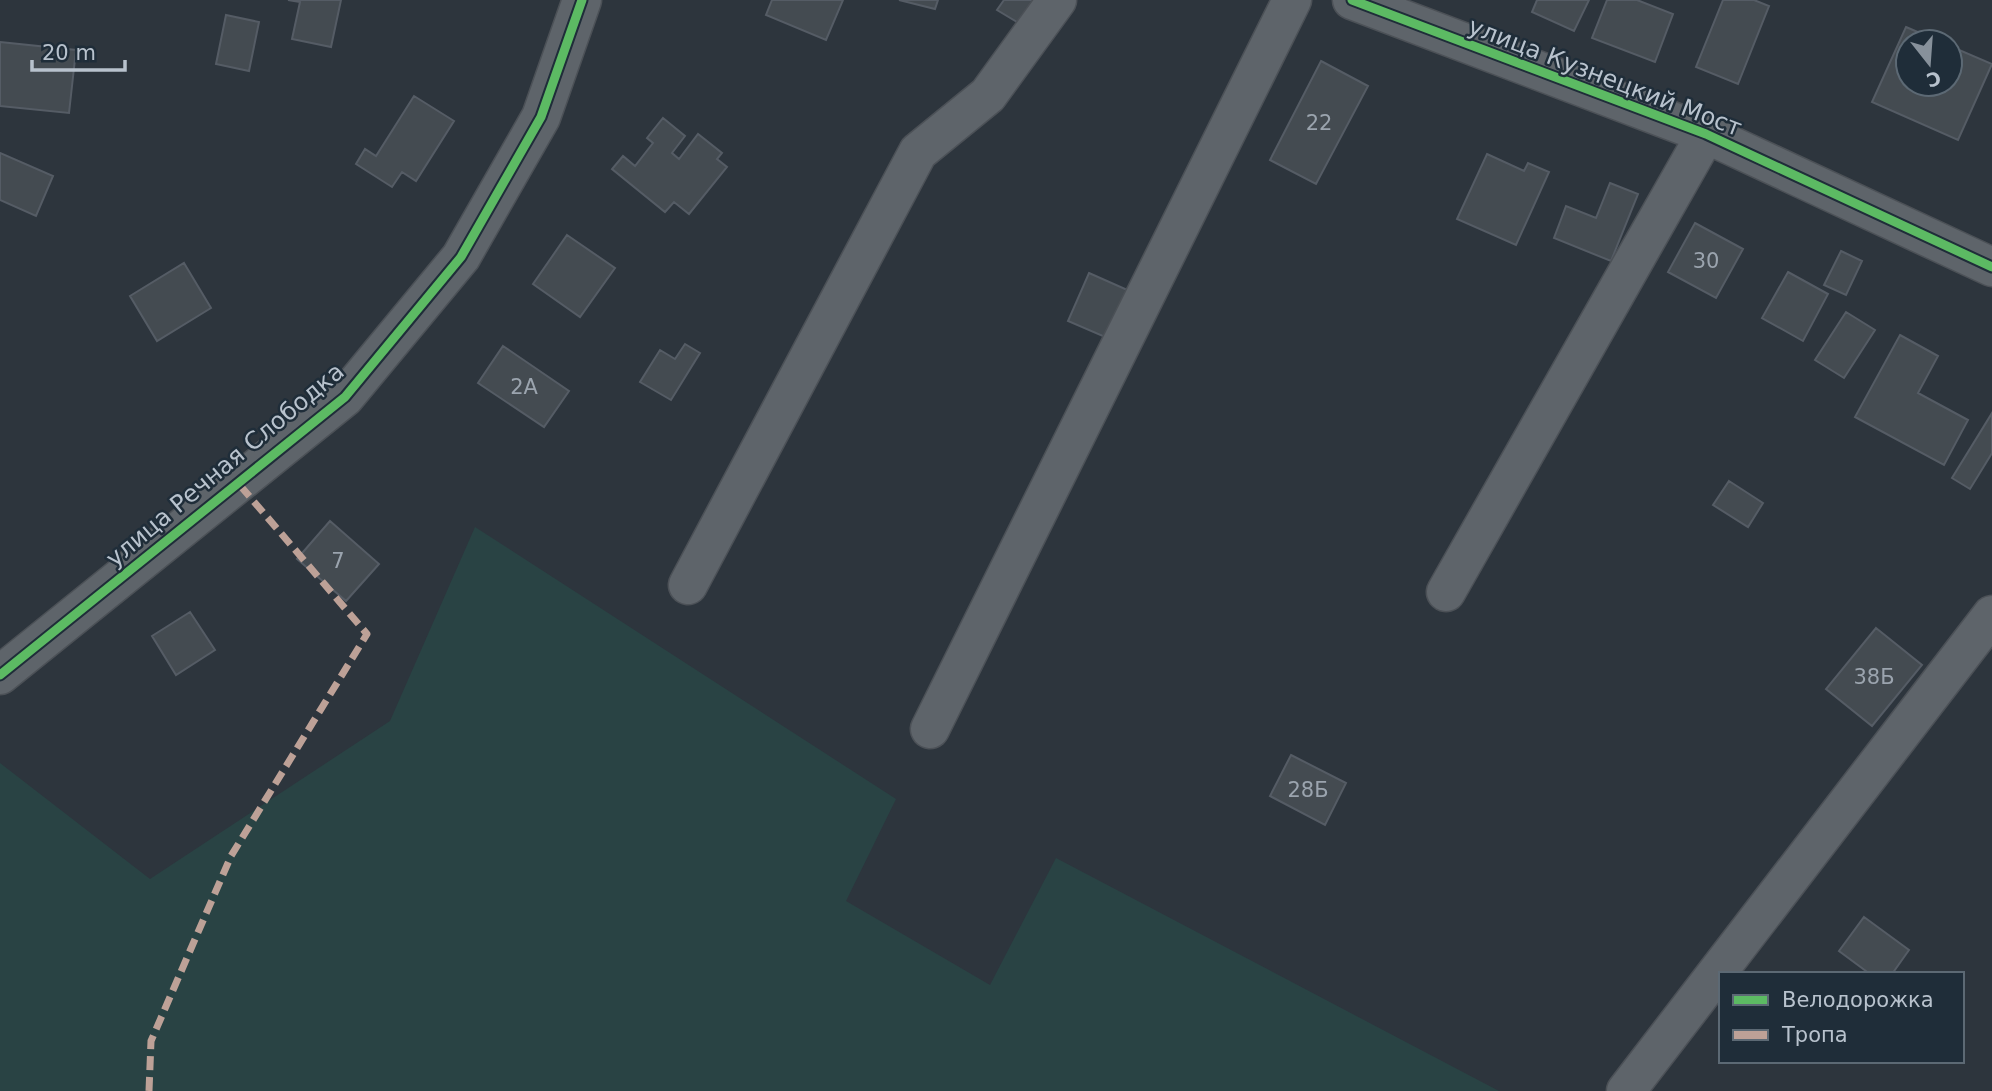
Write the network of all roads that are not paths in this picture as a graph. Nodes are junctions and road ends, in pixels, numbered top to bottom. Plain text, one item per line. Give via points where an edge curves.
1 (582, 0) edge
2 (1056, 0) edge
3 (1292, 0) edge
4 (1352, 0) edge
5 (1706, 134) junction
6 (1986, 253) edge
7 (688, 585) dead end
8 (1446, 593) dead end
9 (1992, 615) edge
10 (0, 675) edge
11 (930, 729) dead end
12 (1626, 1091) edge

1 - 10 street, улица Речная Слободка via 541,117 461,257 345,397
2 - 7 street via 988,95 918,152
3 - 11 street
4 - 5 street, улица Кузнецкий Мост
5 - 6 street, улица Кузнецкий Мост
5 - 8 street
9 - 12 street

